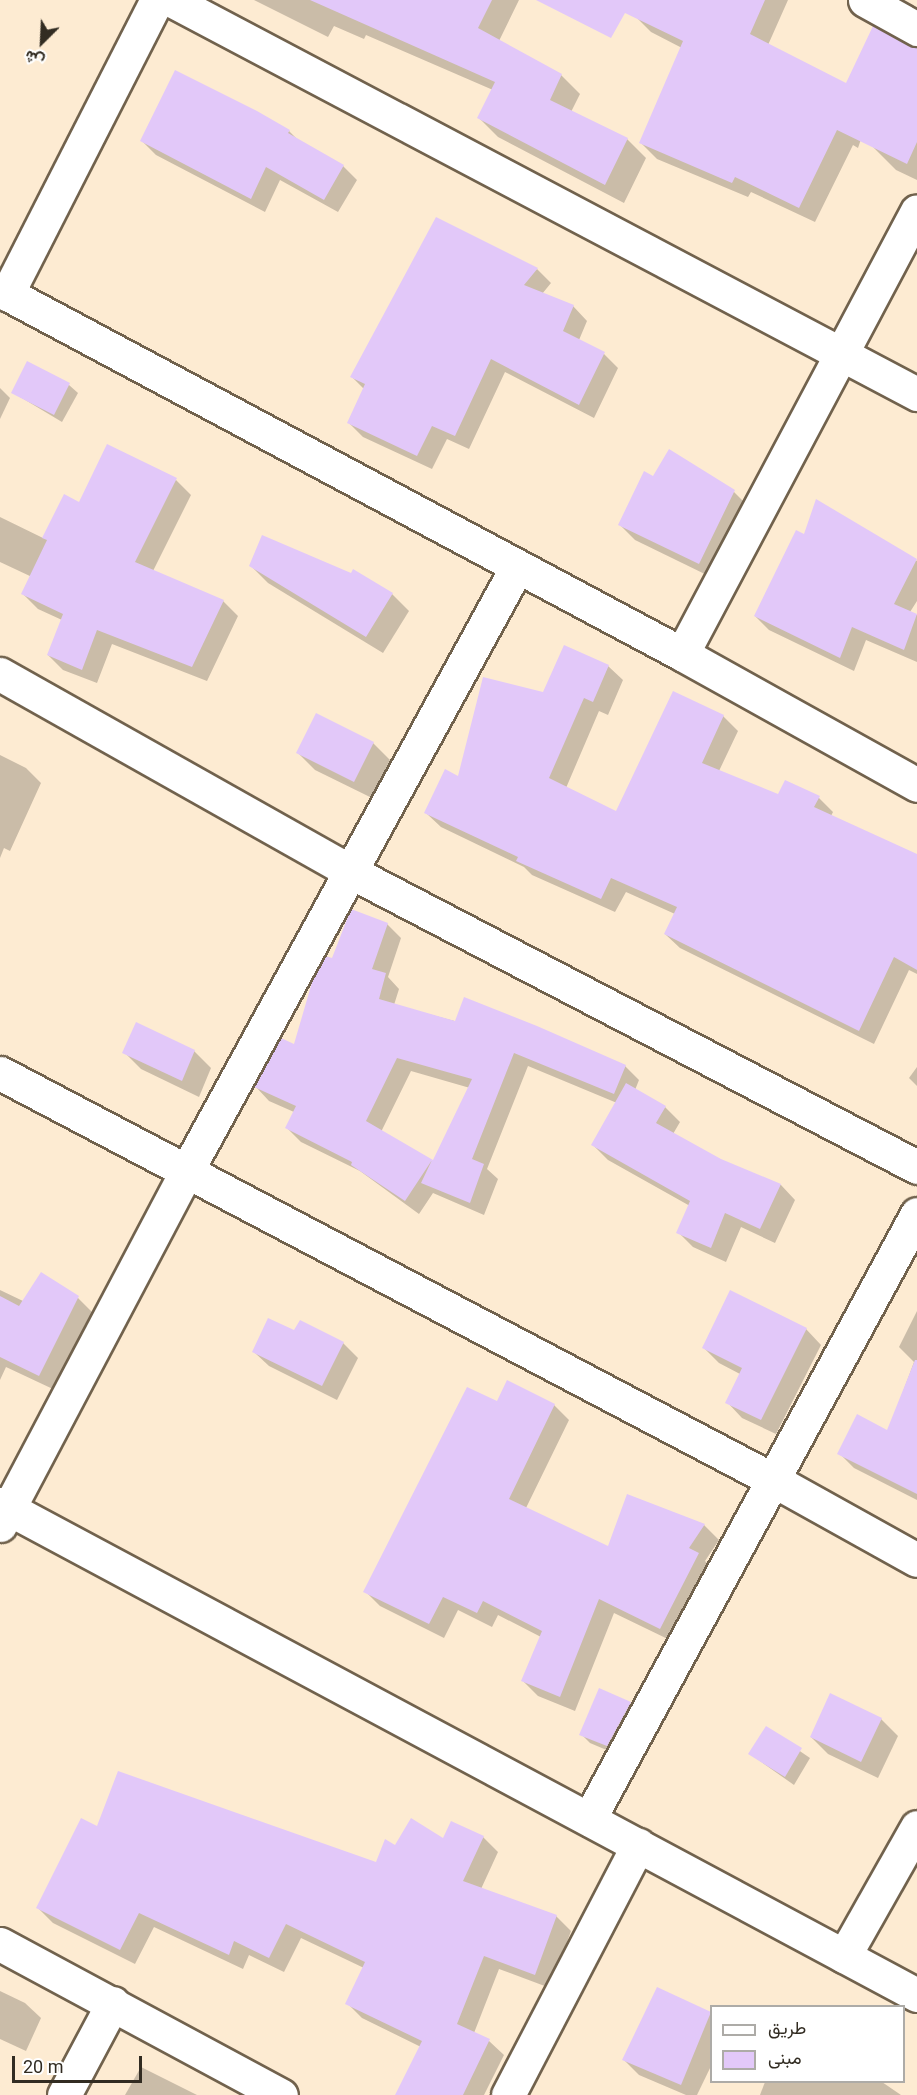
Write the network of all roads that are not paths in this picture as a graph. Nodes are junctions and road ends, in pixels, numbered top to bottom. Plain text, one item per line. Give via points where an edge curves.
1 (156, 0) edge
2 (171, 0) edge
3 (864, 0) edge
4 (917, 29) edge
5 (917, 212) edge
6 (4, 292) edge
7 (841, 353) junction
8 (917, 394) edge
9 (517, 567) junction
10 (681, 654) junction
11 (0, 675) edge
12 (917, 785) edge
13 (353, 873) junction
14 (0, 1073) edge
15 (917, 1167) edge
16 (186, 1172) junction
17 (917, 1214) edge
18 (775, 1482) junction
19 (3, 1513) edge
20 (917, 1560) edge
21 (589, 1820) junction
22 (917, 1827) edge
23 (638, 1845) junction
24 (0, 1944) edge
25 (844, 1956) junction
26 (917, 1995) edge
27 (113, 2003) junction
28 (64, 2095) edge
29 (280, 2095) edge
30 (508, 2095) edge

1 - 6 street
2 - 7 street
3 - 4 street
5 - 7 street
6 - 9 street
7 - 8 street
7 - 10 street
9 - 10 street
9 - 13 street
10 - 12 street
11 - 13 street
13 - 15 street
13 - 16 street
14 - 16 street
16 - 18 street
16 - 19 street
17 - 18 street
18 - 20 street
18 - 21 street
19 - 21 street
21 - 23 street
22 - 25 street
23 - 25 street
23 - 30 street
24 - 27 street
25 - 26 street
27 - 28 street
27 - 29 street

